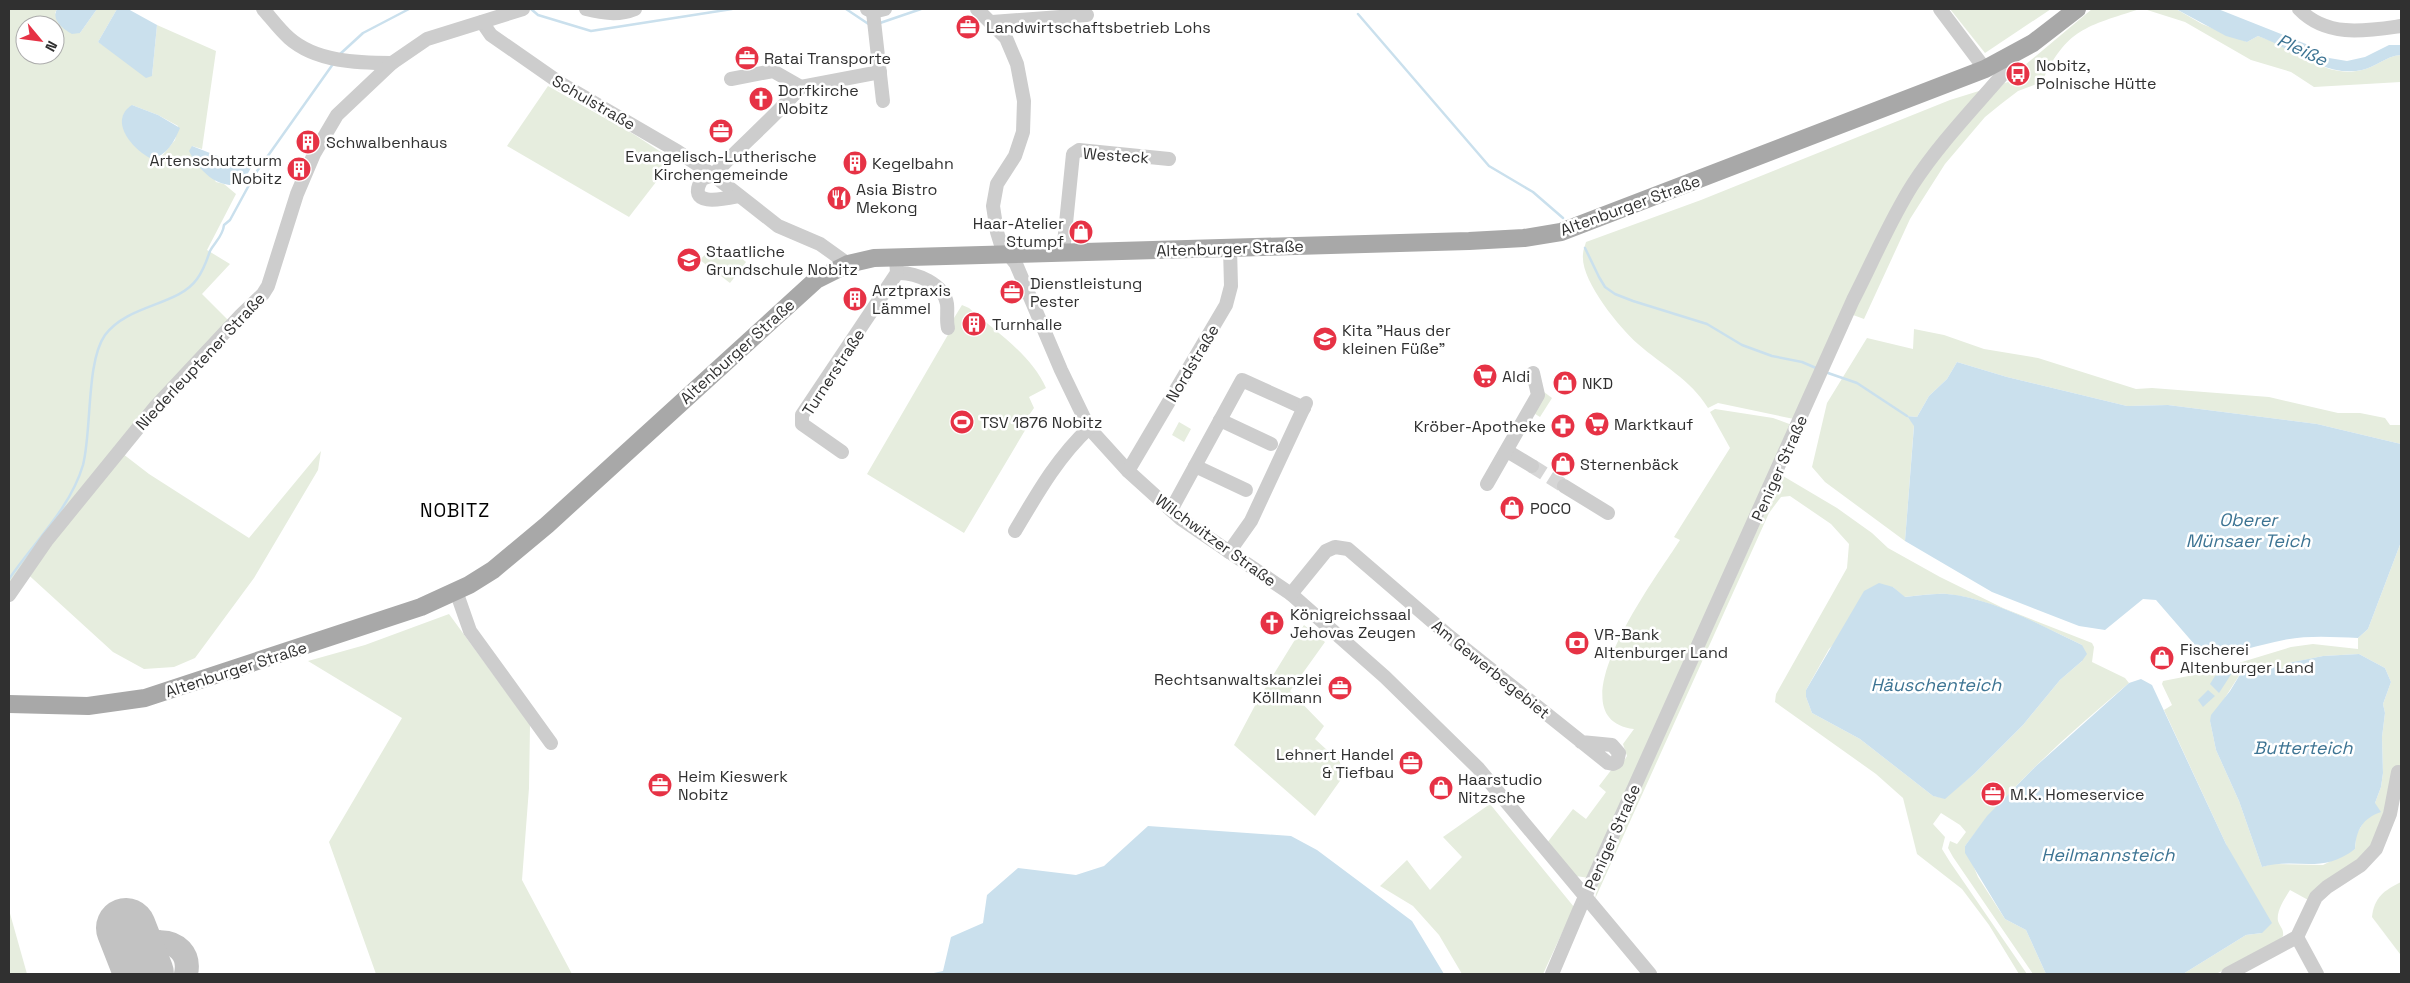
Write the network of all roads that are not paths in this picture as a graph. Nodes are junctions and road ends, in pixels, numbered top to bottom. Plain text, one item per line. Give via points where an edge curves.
1 (263, 9) edge
2 (523, 9) edge
3 (586, 9) edge
4 (635, 9) edge
5 (977, 9) edge
6 (1940, 9) edge
7 (2077, 9) edge
8 (2299, 9) edge
9 (1087, 15) dead end
10 (875, 16) edge
11 (482, 22) junction
12 (992, 22) junction
13 (2401, 26) edge
14 (2005, 60) junction
15 (392, 63) junction
16 (1985, 69) junction
17 (880, 72) junction
18 (731, 79) dead end
19 (801, 88) junction
20 (883, 101) dead end
21 (1169, 159) dead end
22 (713, 175) junction
23 (739, 196) junction
24 (1230, 248) junction
25 (1063, 253) junction
26 (1010, 254) junction
27 (848, 264) junction
28 (896, 265) junction
29 (948, 328) dead end
30 (1533, 373) dead end
31 (1220, 420) junction
32 (1089, 428) junction
33 (1271, 444) dead end
34 (1507, 451) junction
35 (842, 452) dead end
36 (1195, 466) junction
37 (1532, 466) tunnel mouth
38 (1128, 471) junction
39 (1487, 484) dead end
40 (1564, 486) tunnel mouth
41 (1246, 490) dead end
42 (1171, 510) junction
43 (1608, 513) dead end
44 (1015, 532) dead end
45 (1229, 552) junction
46 (456, 591) junction
47 (1291, 594) junction
48 (9, 595) edge
49 (9, 704) edge
50 (1581, 742) dead end
51 (552, 743) dead end
52 (2398, 772) dead end
53 (1546, 847) joint
54 (1585, 897) junction
55 (2297, 937) junction
56 (1552, 974) edge
57 (1650, 974) edge
58 (2228, 974) edge
59 (2317, 974) edge

1 - 15 street via 289,38 319,56
2 - 11 street, Niederleuptener Straße
3 - 4 street via 610,14
5 - 12 street, Wilchwitzer Straße
6 - 16 street
7 - 14 main road, Altenburger Straße via 2034,43
8 - 13 street via 2320,24 2340,31 2371,31
9 - 12 street
10 - 17 street
11 - 15 street, Niederleuptener Straße via 427,39
11 - 22 street, Schulstraße via 491,35 560,83
12 - 26 street, Wilchwitzer Straße via 1006,38 1017,64 1024,101 1022,132 1015,156 997,184 993,206 1001,245
14 - 16 main road, Altenburger Straße
14 - 54 street, Peniger Straße via 2003,74 1941,144 1886,233
15 - 48 street, Niederleuptener Straße via 337,115 314,154 263,294 156,406 48,540
16 - 24 main road, Altenburger Straße via 1561,232 1468,242
17 - 19 street
17 - 20 street
18 - 19 street via 773,71
19 - 22 street
21 - 25 street, Westeck via 1079,150 1073,154
22 - 23 street, Schulstraße
22 - 23 street via 702,179 698,185 703,199 710,201
23 - 27 street, Schulstraße via 778,226 820,244
24 - 25 main road, Altenburger Straße
24 - 38 street, Nordstraße via 1231,286 1226,305
25 - 26 main road, Altenburger Straße
26 - 28 main road, Altenburger Straße
26 - 32 street, Wilchwitzer Straße
27 - 28 main road, Altenburger Straße via 874,258
27 - 46 main road, Altenburger Straße via 816,280 547,525 493,570
28 - 29 street via 904,273 930,282 942,291 947,304
28 - 35 street, Turnerstraße via 802,415 801,420 808,429
30 - 34 street via 1538,396
31 - 33 street
31 - 36 street
31 - 45 street via 1242,380 1305,406 1251,521
32 - 38 street, Wilchwitzer Straße
32 - 44 street via 1055,465
34 - 37 street
34 - 39 street
36 - 41 street
36 - 42 street
38 - 42 street, Wilchwitzer Straße
40 - 43 street
42 - 45 street, Wilchwitzer Straße
45 - 47 street, Wilchwitzer Straße
46 - 49 main road, Altenburger Straße via 421,606 145,698 88,706
46 - 51 street via 470,631
47 - 50 street, Am Gewerbegebiet via 1326,551 1335,547 1348,549 1449,636
47 - 53 street, Wilchwitzer Straße via 1385,677 1478,768
52 - 55 street via 2390,814 2376,849 2361,865 2316,897
53 - 54 street, Peniger Straße
54 - 56 street, Peniger Straße
54 - 57 street
55 - 58 street
55 - 59 street

